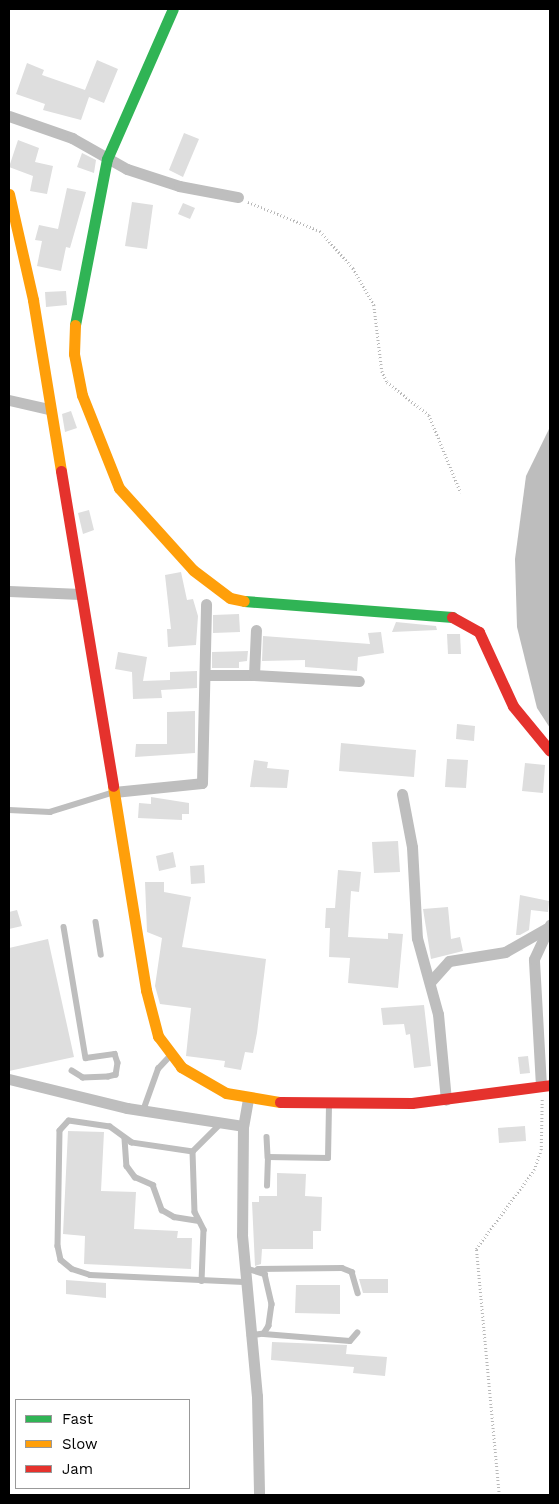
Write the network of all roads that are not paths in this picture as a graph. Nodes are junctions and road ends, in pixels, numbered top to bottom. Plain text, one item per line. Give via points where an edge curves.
1 (173, 9) edge
2 (9, 116) edge
3 (106, 159) junction
4 (9, 194) edge
5 (238, 197) road end
6 (9, 400) edge
7 (49, 409) junction
8 (10, 593) edge
9 (81, 594) junction
10 (206, 604) dead end
11 (256, 630) dead end
12 (206, 675) junction
13 (254, 675) junction
14 (359, 681) dead end
15 (550, 751) edge
16 (114, 792) junction
17 (402, 794) dead end
18 (9, 810) edge
19 (96, 922) dead end
20 (548, 926) edge
21 (64, 927) dead end
22 (101, 955) dead end
23 (431, 981) junction
24 (170, 1055) junction
25 (72, 1071) dead end
26 (9, 1079) edge
27 (546, 1085) edge
28 (248, 1099) junction
29 (446, 1100) junction
30 (329, 1104) junction
31 (143, 1112) junction
32 (221, 1124) junction
33 (243, 1126) junction
34 (267, 1137) dead end
35 (125, 1139) junction
36 (193, 1152) junction
37 (268, 1158) junction
38 (267, 1186) dead end
39 (199, 1221) junction
40 (243, 1268) junction
41 (258, 1270) junction
42 (202, 1281) junction
43 (244, 1282) junction
44 (358, 1293) dead end
45 (264, 1334) junction
46 (357, 1334) dead end
47 (250, 1336) junction
48 (259, 1495) edge

1 - 3 street
2 - 3 street via 72,138
3 - 5 street via 179,186
3 - 15 street via 75,314 74,354 82,395 119,488 193,570 230,598 256,604 286,603 450,617 465,623 479,632 513,706
4 - 7 street via 33,300
6 - 7 street
7 - 9 street
8 - 9 street
9 - 16 street
10 - 12 street
11 - 13 street
12 - 13 street
12 - 16 street via 202,783
13 - 14 street
16 - 18 lane via 50,812
16 - 24 street via 146,990 158,1036
17 - 23 street via 412,847 417,938
19 - 22 lane
20 - 23 street via 504,952 449,961
20 - 27 street via 534,959
21 - 25 lane via 86,1058 115,1054 118,1063 116,1075 108,1077 83,1078
23 - 29 street via 440,1028
24 - 28 street via 197,1077
24 - 31 lane via 158,1069
26 - 31 street
27 - 29 street
28 - 30 street
28 - 33 street
29 - 30 street
30 - 37 lane via 328,1158
31 - 32 street
32 - 33 street
32 - 36 lane
33 - 40 street
34 - 37 lane
35 - 36 lane
35 - 39 lane via 127,1166 135,1177 153,1185 162,1210 174,1218
35 - 42 lane via 110,1127 68,1121 60,1131 58,1246 61,1260 72,1270 90,1276
36 - 39 lane via 192,1196
37 - 38 lane
39 - 42 lane via 204,1230
40 - 41 lane
40 - 43 street
41 - 44 lane via 342,1268 352,1272
41 - 45 lane via 264,1274 272,1304
42 - 43 lane
43 - 47 street
45 - 46 lane via 350,1341
45 - 47 lane
47 - 48 street via 257,1396

